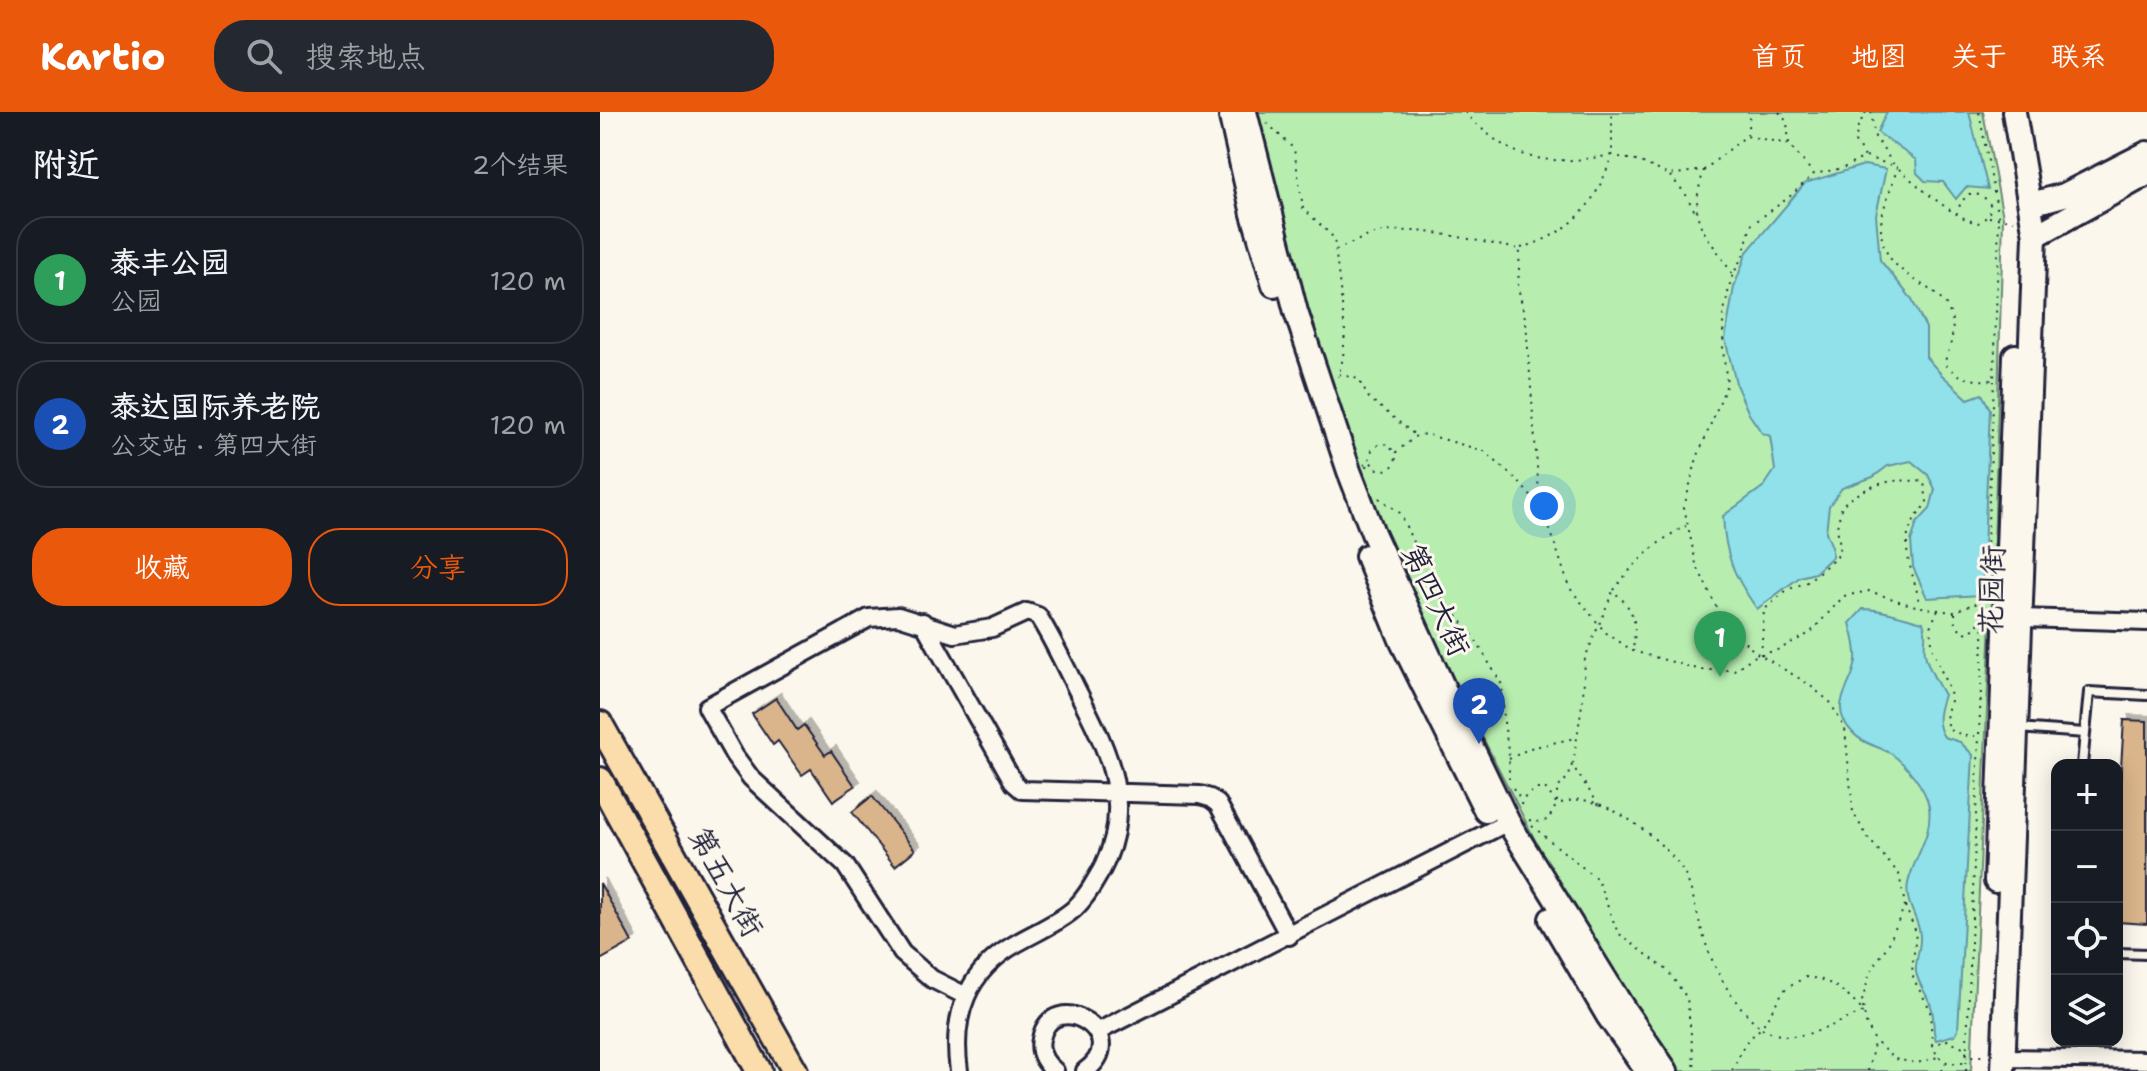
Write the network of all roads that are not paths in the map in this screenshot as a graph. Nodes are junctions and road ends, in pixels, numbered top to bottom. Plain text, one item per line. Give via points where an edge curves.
1 (1229, 112) edge
2 (1245, 112) edge
3 (2002, 112) edge
4 (2014, 112) edge
5 (2147, 153) edge
6 (2147, 174) edge
7 (2016, 214) junction
8 (2035, 236) junction
9 (1998, 616) junction
10 (923, 622) junction
11 (2147, 622) edge
12 (2147, 695) edge
13 (600, 724) edge
14 (2017, 728) junction
15 (2085, 733) junction
16 (2083, 759) edge
17 (600, 780) edge
18 (1117, 791) junction
19 (1508, 822) junction
20 (1289, 936) junction
21 (2123, 953) edge
22 (2147, 954) edge
23 (966, 996) junction
24 (1097, 1032) junction
25 (2147, 1060) edge
26 (1991, 1062) edge
27 (1044, 1068) edge
28 (759, 1071) edge
29 (795, 1071) edge
30 (959, 1071) edge
31 (1085, 1071) edge
32 (1647, 1071) edge
33 (1666, 1071) edge

1 - 19 street, 第四大街 via 1253,214 1333,471 1402,642
2 - 19 street, 第四大街 via 1296,312 1401,597
3 - 7 street, 花园街
4 - 7 street, 花园街
5 - 7 street
6 - 8 street
7 - 8 street, 花园街
7 - 9 street, 花园街
8 - 9 street, 花园街
9 - 11 street
9 - 14 street, 花园街
9 - 26 street, 花园街
10 - 18 street via 1022,790
10 - 18 street via 955,634 992,628 1027,612 1038,616 1109,755
10 - 23 street via 885,615 869,618 707,707 751,778 845,865 902,953 932,979
12 - 15 lane via 2089,692
13 - 29 main road, 第五大街
14 - 15 lane
14 - 26 street, 花园街
15 - 16 lane
17 - 28 main road, 第五大街
18 - 20 street via 1200,795 1218,804
18 - 23 street via 1110,850 1086,895 1064,917 990,960
19 - 20 street
19 - 32 street, 第四大街 via 1608,1016
19 - 33 street, 第四大街
20 - 24 street
21 - 22 lane
23 - 30 street via 957,1037
24 - 27 street via 1078,1016 1052,1021 1040,1040
24 - 31 street via 1099,1052
25 - 26 street

